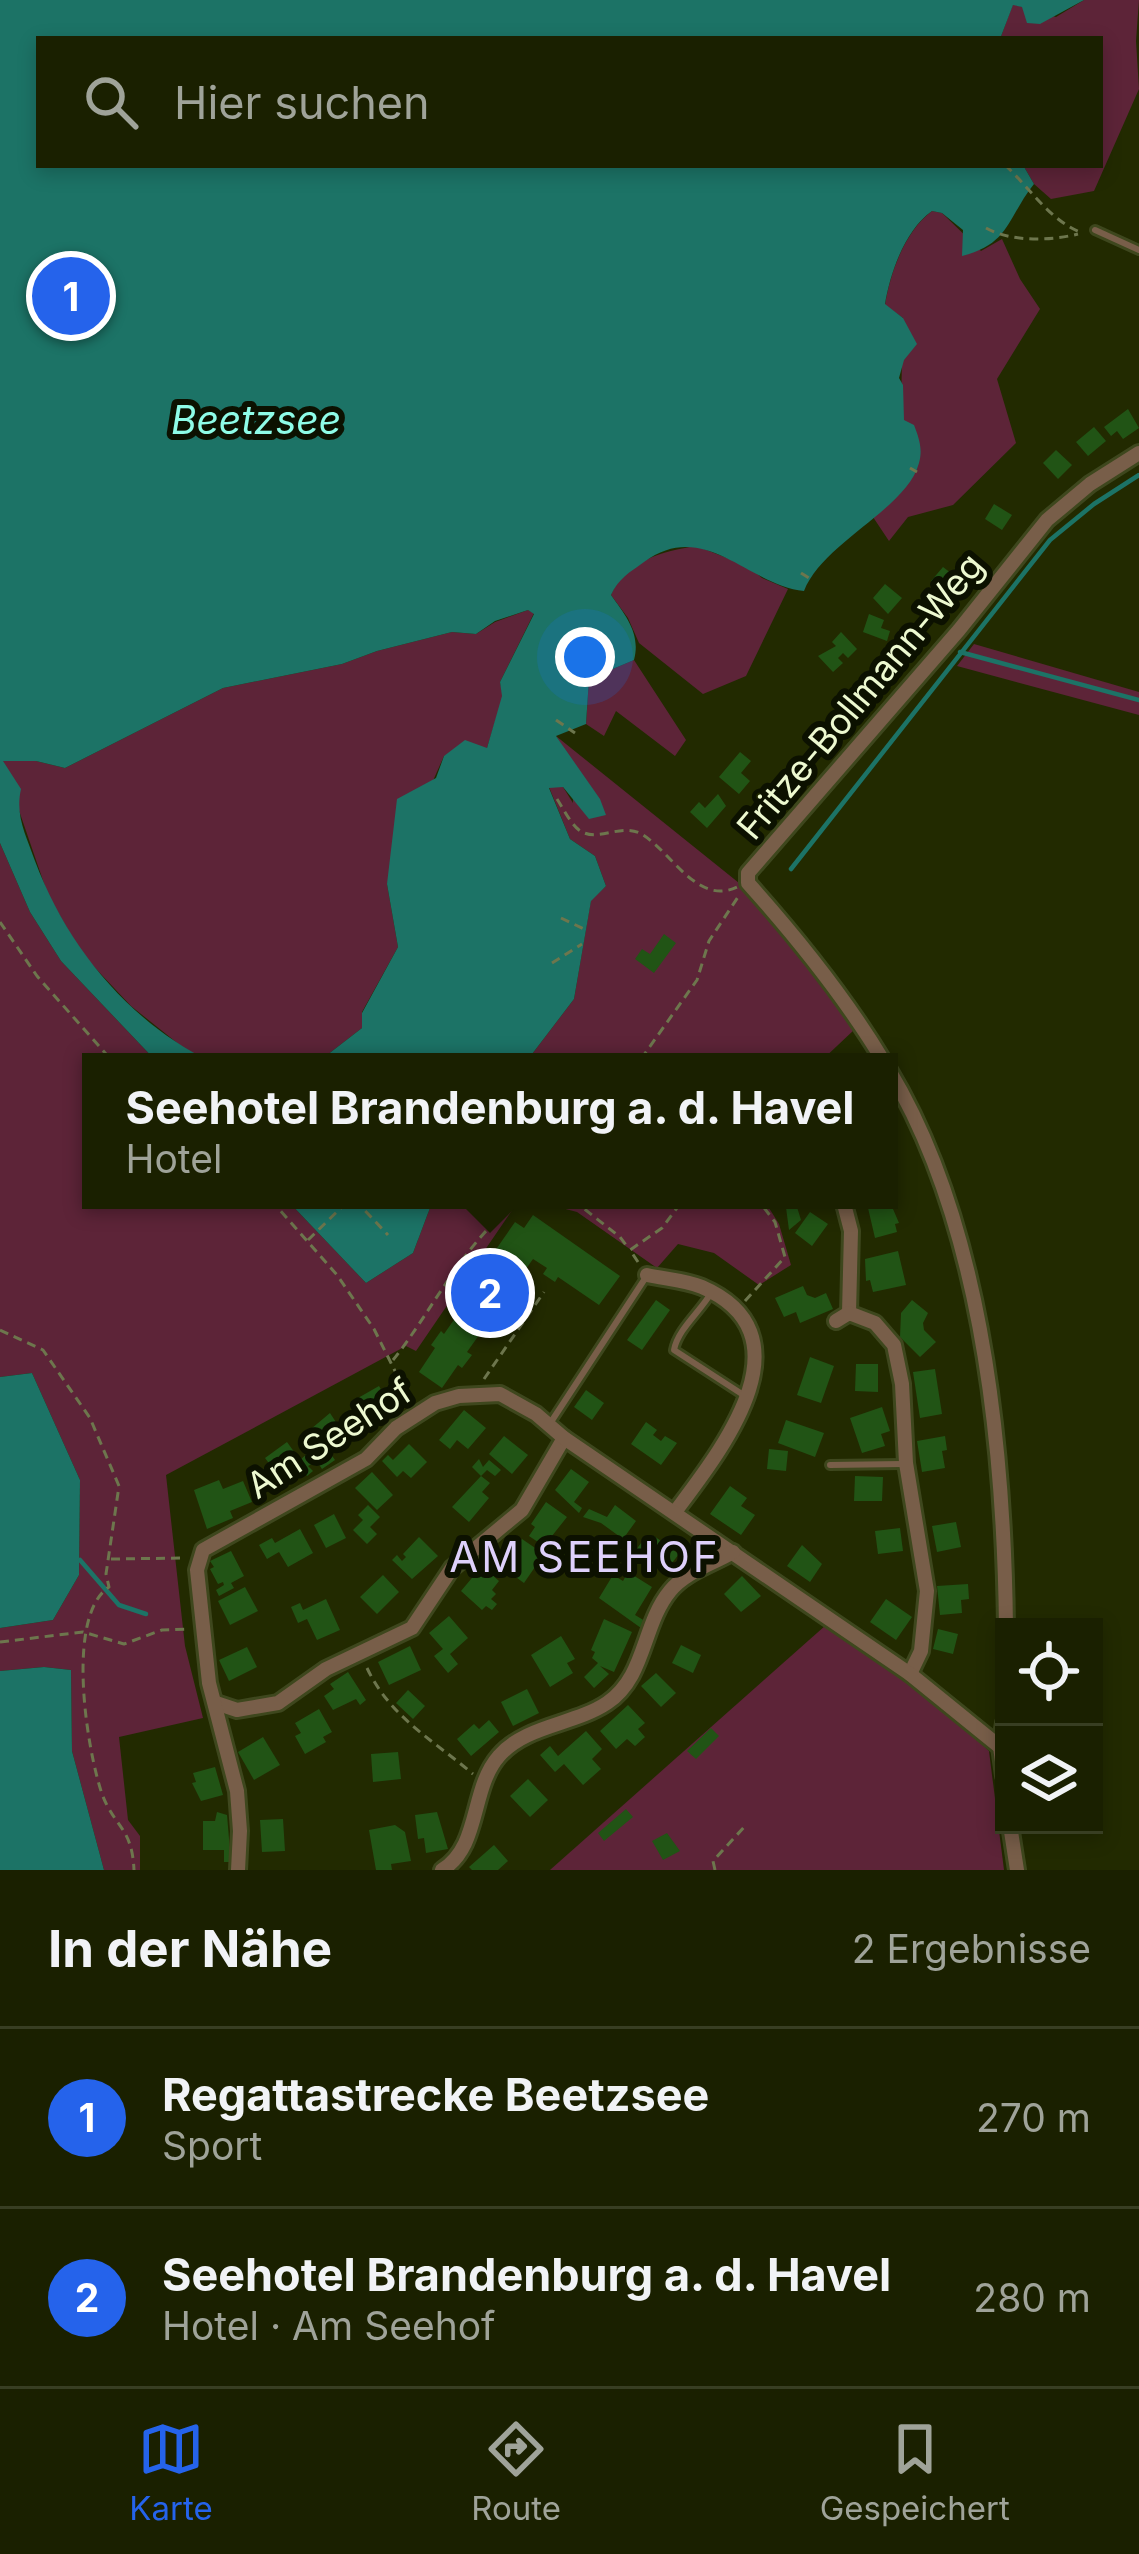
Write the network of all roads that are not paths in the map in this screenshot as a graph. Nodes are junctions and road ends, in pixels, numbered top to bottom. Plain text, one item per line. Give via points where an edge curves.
1 (1095, 230) road end
2 (1139, 250) edge
3 (1139, 453) edge
4 (879, 1053) edge
5 (898, 1088) edge
6 (845, 1209) edge
7 (647, 1275) joint
8 (711, 1293) junction
9 (748, 1398) junction
10 (549, 1425) junction
11 (563, 1438) junction
12 (906, 1463) junction
13 (830, 1465) dead end
14 (675, 1512) junction
15 (733, 1552) junction
16 (1006, 1618) edge
17 (910, 1674) junction
18 (216, 1703) junction
19 (995, 1744) edge
20 (1011, 1834) edge
21 (238, 1870) edge
22 (442, 1870) edge
23 (1017, 1870) edge

1 - 2 lane
3 - 4 street, Fritze-Bollmann-Weg via 1047,520 784,828 748,881
5 - 16 street, Fritze-Bollmann-Weg via 950,1212 969,1288 998,1442
6 - 12 street via 851,1231 842,1317 875,1323 894,1345
7 - 8 street
7 - 10 lane
8 - 9 street via 736,1312 754,1354
8 - 9 lane via 674,1350
9 - 14 street
10 - 11 street
10 - 18 street, Am Seehof via 500,1394 435,1403 366,1459 209,1544 200,1558
11 - 14 street
11 - 18 street via 522,1510 452,1568 419,1622 278,1703 237,1710
12 - 13 lane
12 - 17 street via 927,1592 922,1651
14 - 15 street
15 - 17 street
15 - 22 street via 669,1592 635,1670 609,1702 498,1757 466,1841
17 - 19 street
18 - 21 street via 236,1791
20 - 23 street

